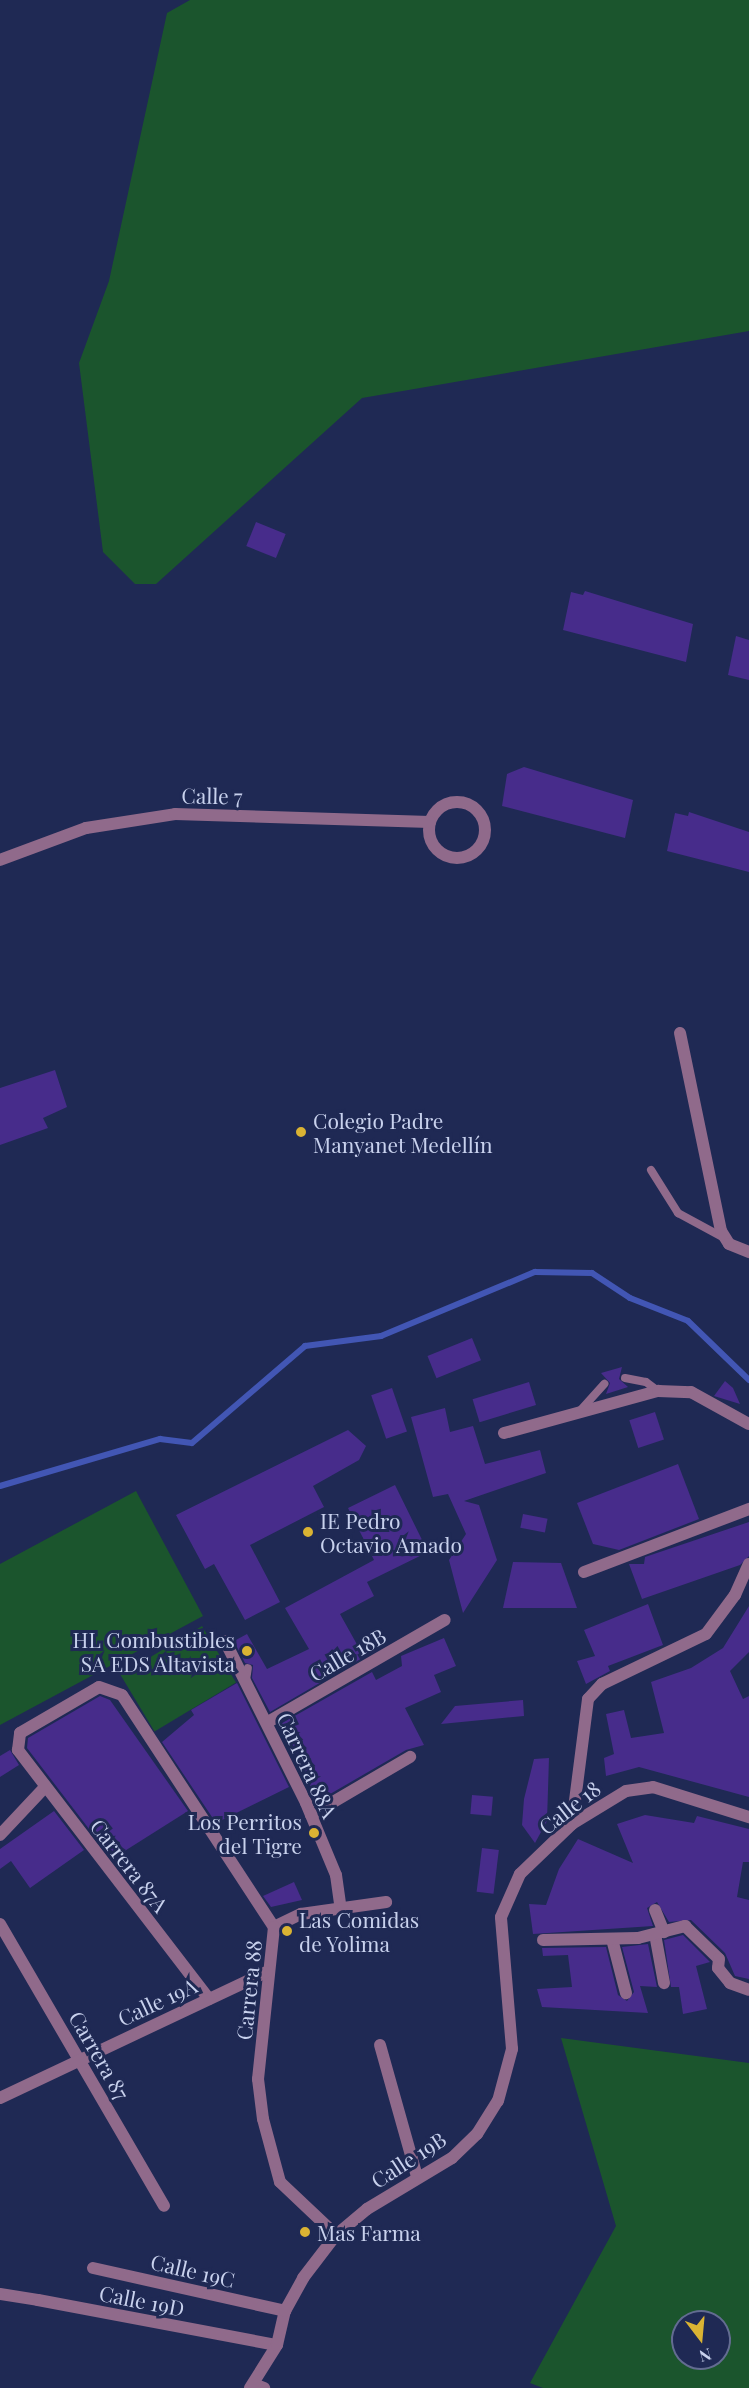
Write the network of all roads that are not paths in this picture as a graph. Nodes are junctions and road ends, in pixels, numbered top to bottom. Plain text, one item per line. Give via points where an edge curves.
1 (430, 822) junction
2 (0, 860) edge
3 (680, 1033) dead end
4 (651, 1170) dead end
5 (724, 1238) junction
6 (749, 1252) edge
7 (625, 1378) dead end
8 (604, 1384) dead end
9 (658, 1391) junction
10 (579, 1412) junction
11 (749, 1424) edge
12 (504, 1432) dead end
13 (749, 1509) edge
14 (749, 1564) edge
15 (584, 1572) dead end
16 (444, 1620) dead end
17 (229, 1641) dead end
18 (268, 1722) junction
19 (20, 1755) joint
20 (410, 1756) dead end
21 (45, 1787) junction
22 (311, 1815) junction
23 (749, 1817) edge
24 (572, 1824) junction
25 (0, 1835) edge
26 (504, 1900) joint
27 (386, 1902) dead end
28 (341, 1910) junction
29 (655, 1910) dead end
30 (0, 1924) edge
31 (274, 1927) junction
32 (660, 1933) junction
33 (612, 1939) junction
34 (543, 1940) dead end
35 (267, 1972) junction
36 (664, 1983) dead end
37 (749, 1990) edge
38 (626, 1993) dead end
39 (209, 1999) junction
40 (380, 2045) dead end
41 (81, 2057) junction
42 (0, 2098) edge
43 (417, 2177) junction
44 (164, 2206) dead end
45 (336, 2235) junction
46 (93, 2268) dead end
47 (0, 2294) edge
48 (285, 2311) junction
49 (277, 2346) junction
50 (256, 2387) edge

1 - 1 street via 431,840 443,855 470,856 483,843 481,814 465,803 442,806
1 - 2 street, Calle 7 via 175,814 86,828
3 - 5 street
4 - 5 lane via 678,1213 694,1226
5 - 6 street via 736,1250
7 - 9 lane via 646,1382
8 - 10 lane
9 - 10 street
9 - 11 street via 691,1392
10 - 12 street
13 - 15 street
14 - 24 street via 735,1595 706,1634 594,1690 584,1710
16 - 18 street, Calle 18B
17 - 18 street, Carrera 88A
18 - 22 street, Carrera 88A
19 - 21 street, Carrera 87A
19 - 31 street, Carrera 88 via 16,1743 20,1733 99,1687 122,1695
20 - 22 street
21 - 25 street
21 - 39 street, Carrera 87A
22 - 28 street, Carrera 88A via 336,1875
23 - 24 street, Calle 18 via 653,1787 618,1793
24 - 26 street, Calle 18 via 520,1874
26 - 43 street, Calle 19B via 500,1947 512,2031 504,2086 477,2134 452,2158
27 - 28 street
28 - 31 street via 301,1914
29 - 32 street
30 - 41 street, Carrera 87
31 - 35 street, Carrera 88
32 - 33 street
32 - 36 street
32 - 37 street via 686,1926 719,1959 718,1968 730,1983
33 - 34 street
33 - 38 street
35 - 39 street, Calle 19A
35 - 45 street, Carrera 88 via 258,2079 273,2163 290,2198
39 - 41 street, Calle 19A
40 - 43 street
41 - 42 street, Calle 19A
41 - 44 street, Carrera 87
43 - 45 street, Calle 19B
45 - 48 street, Calle 19B
46 - 48 street, Calle 19C
47 - 49 street, Calle 19D
48 - 49 street, Calle 19B
49 - 50 street, Calle 19B

